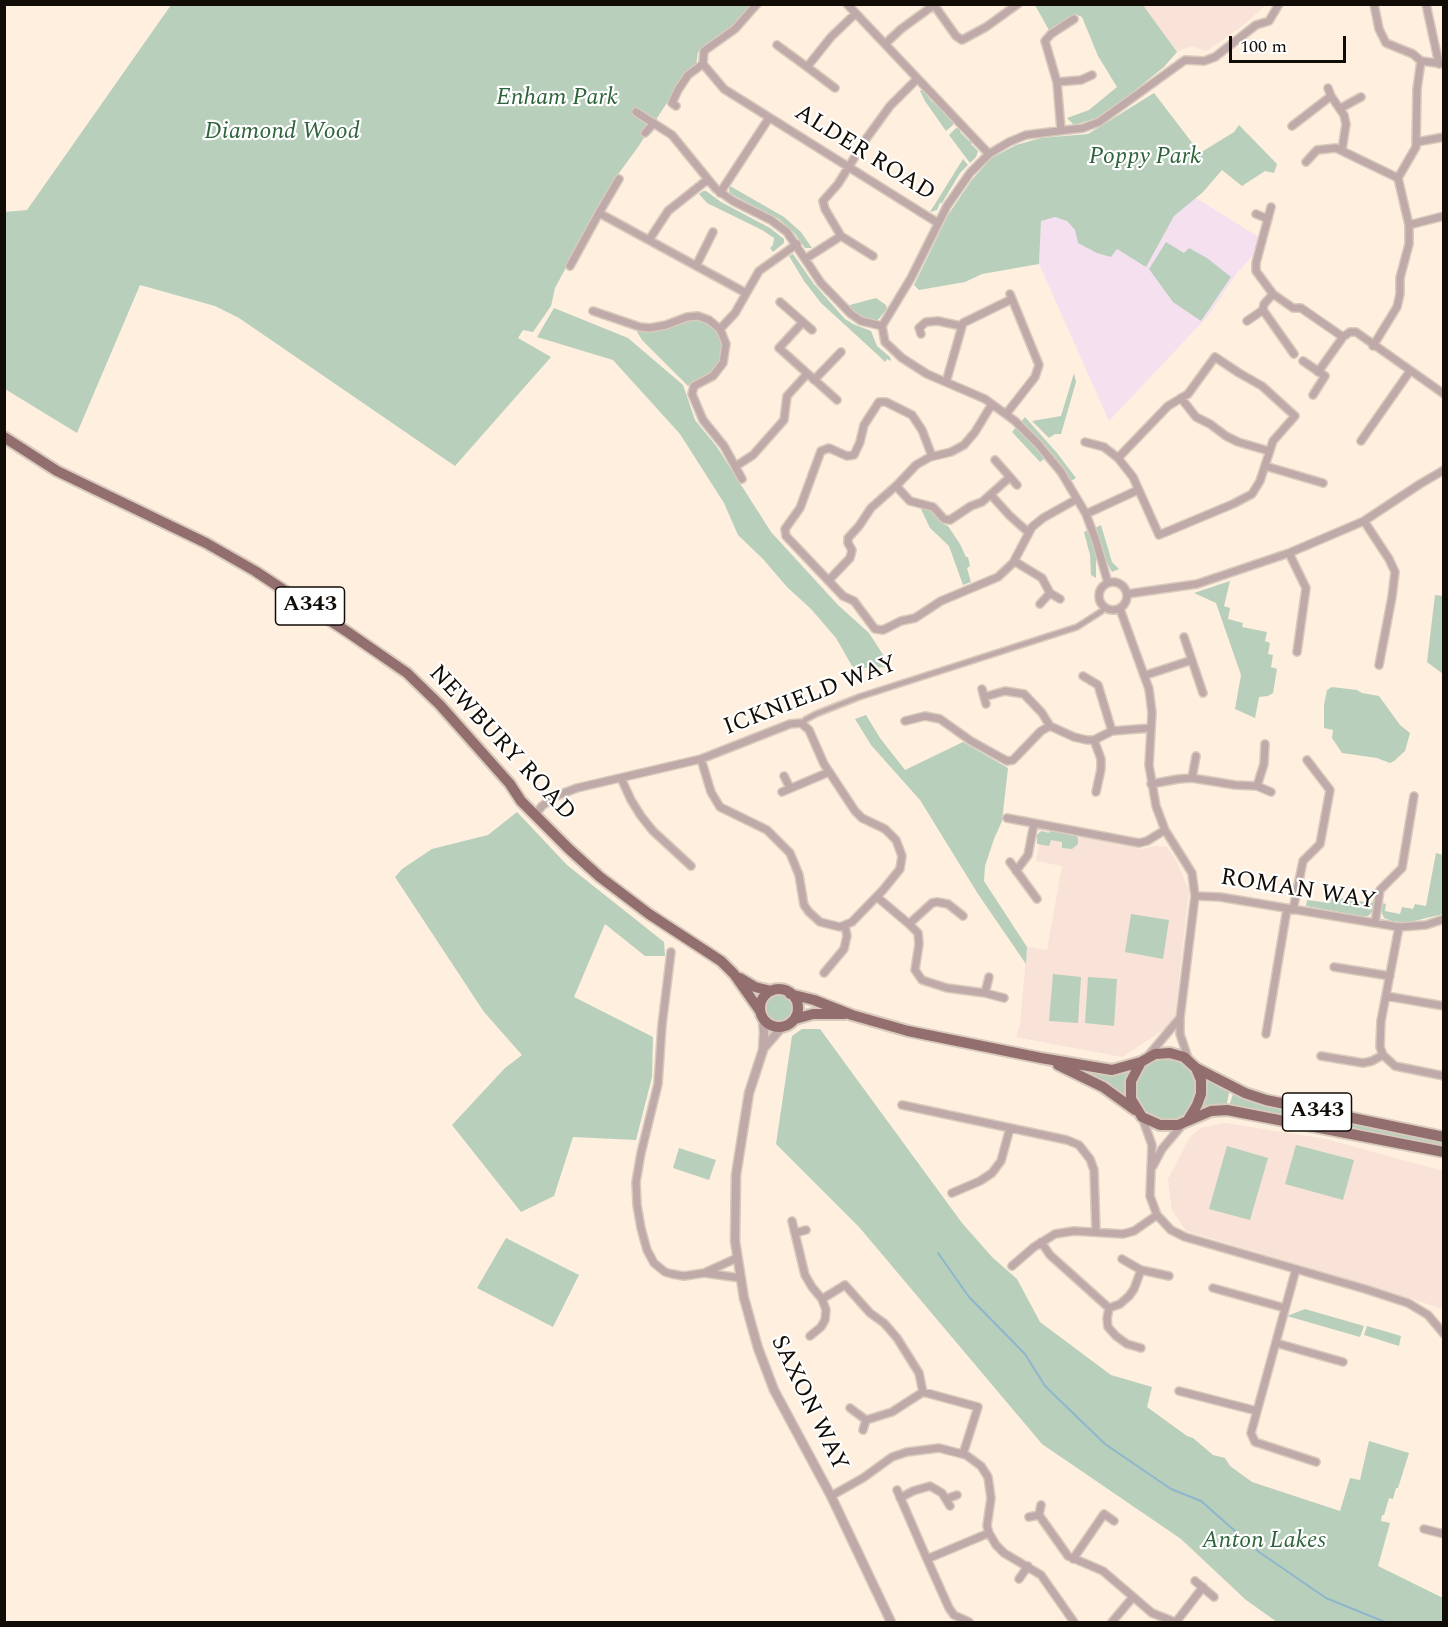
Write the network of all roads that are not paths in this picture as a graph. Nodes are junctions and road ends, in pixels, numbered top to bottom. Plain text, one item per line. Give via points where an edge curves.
1 (757, 4) edge
2 (847, 4) edge
3 (1018, 4) edge
4 (1279, 4) edge
5 (1374, 4) edge
6 (1426, 4) edge
7 (934, 5) edge
8 (855, 14) junction
9 (1074, 18) dead end
10 (885, 44) junction
11 (777, 45) dead end
12 (1421, 61) junction
13 (702, 64) junction
14 (1441, 64) edge
15 (807, 67) junction
16 (1092, 75) dead end
17 (917, 79) junction
18 (1057, 82) junction
19 (835, 88) dead end
20 (1328, 88) dead end
21 (1331, 96) junction
22 (1360, 97) dead end
23 (676, 106) dead end
24 (1341, 108) junction
25 (636, 112) dead end
26 (769, 118) junction
27 (654, 123) junction
28 (1292, 126) dead end
29 (1061, 130) junction
30 (645, 133) dead end
31 (1443, 137) edge
32 (1417, 142) junction
33 (1342, 150) junction
34 (989, 154) junction
35 (1306, 162) dead end
36 (848, 167) junction
37 (1398, 178) junction
38 (619, 179) dead end
39 (707, 180) junction
40 (720, 193) junction
41 (1272, 207) dead end
42 (599, 213) junction
43 (1256, 214) dead end
44 (1443, 216) edge
45 (1268, 219) junction
46 (938, 223) junction
47 (1409, 225) junction
48 (713, 232) dead end
49 (841, 236) junction
50 (649, 240) junction
51 (796, 244) junction
52 (873, 256) dead end
53 (805, 259) junction
54 (570, 266) dead end
55 (696, 266) junction
56 (746, 293) junction
57 (1273, 294) junction
58 (780, 302) dead end
59 (1263, 310) junction
60 (593, 311) dead end
61 (1247, 321) dead end
62 (803, 322) junction
63 (882, 326) junction
64 (961, 326) junction
65 (720, 329) junction
66 (812, 330) dead end
67 (921, 334) dead end
68 (1343, 337) junction
69 (1373, 346) junction
70 (841, 352) dead end
71 (1294, 354) dead end
72 (1303, 361) dead end
73 (1410, 371) junction
74 (1318, 372) junction
75 (807, 374) junction
76 (814, 380) junction
77 (945, 382) junction
78 (1443, 394) edge
79 (1312, 395) dead end
80 (1180, 398) junction
81 (837, 400) dead end
82 (992, 404) junction
83 (1006, 414) junction
84 (4, 437) edge
85 (1361, 441) dead end
86 (1085, 442) dead end
87 (1269, 451) junction
88 (932, 456) junction
89 (1118, 458) junction
90 (995, 460) dead end
91 (736, 466) junction
92 (1265, 466) junction
93 (1443, 470) edge
94 (1010, 477) junction
95 (742, 479) dead end
96 (1323, 483) dead end
97 (1017, 485) dead end
98 (896, 486) junction
99 (1138, 490) junction
100 (991, 495) junction
101 (1077, 498) junction
102 (1086, 513) junction
103 (1364, 521) junction
104 (1028, 532) junction
105 (1289, 553) junction
106 (1014, 561) junction
107 (829, 580) junction
108 (1108, 583) junction
109 (1050, 593) junction
110 (1127, 594) junction
111 (1060, 599) dead end
112 (1040, 604) dead end
113 (1120, 609) junction
114 (1102, 611) dead end
115 (1184, 637) dead end
116 (1297, 652) dead end
117 (1192, 660) junction
118 (1379, 665) dead end
119 (1146, 675) junction
120 (1083, 676) dead end
121 (1203, 693) dead end
122 (984, 697) dead end
123 (905, 721) dead end
124 (803, 724) junction
125 (1050, 726) junction
126 (1150, 728) junction
127 (1112, 731) junction
128 (1094, 740) junction
129 (1265, 744) dead end
130 (1196, 756) dead end
131 (701, 759) junction
132 (1307, 760) dead end
133 (829, 772) junction
134 (784, 776) dead end
135 (621, 778) junction
136 (1192, 778) junction
137 (1151, 784) junction
138 (1257, 786) junction
139 (1096, 792) dead end
140 (1271, 792) dead end
141 (1414, 796) dead end
142 (535, 815) junction
143 (1007, 818) dead end
144 (1034, 824) junction
145 (1165, 830) junction
146 (1010, 862) dead end
147 (691, 866) dead end
148 (1016, 871) junction
149 (1195, 896) junction
150 (877, 897) junction
151 (1037, 899) dead end
152 (1290, 909) junction
153 (963, 916) dead end
154 (1443, 919) edge
155 (1375, 923) junction
156 (909, 924) junction
157 (845, 926) junction
158 (1399, 927) junction
159 (671, 952) dead end
160 (1334, 967) dead end
161 (824, 973) dead end
162 (734, 974) junction
163 (1390, 976) junction
164 (988, 977) dead end
165 (771, 991) junction
166 (985, 993) junction
167 (790, 994) junction
168 (1386, 996) junction
169 (1004, 998) dead end
170 (1443, 1006) edge
171 (762, 1015) junction
172 (852, 1015) junction
173 (1180, 1018) junction
174 (795, 1019) junction
175 (783, 1026) junction
176 (1266, 1034) dead end
177 (763, 1050) junction
178 (1383, 1055) junction
179 (1321, 1056) dead end
180 (1041, 1058) junction
181 (1144, 1060) junction
182 (1193, 1064) junction
183 (1443, 1076) edge
184 (902, 1105) dead end
185 (1140, 1114) junction
186 (1186, 1121) junction
187 (1010, 1128) junction
188 (1443, 1137) edge
189 (1443, 1152) edge
190 (1150, 1174) junction
191 (952, 1193) dead end
192 (1157, 1215) junction
193 (792, 1221) dead end
194 (806, 1230) dead end
195 (1096, 1232) junction
196 (795, 1233) junction
197 (1041, 1242) junction
198 (737, 1258) junction
199 (1122, 1259) dead end
200 (1012, 1266) dead end
201 (1296, 1269) junction
202 (1141, 1270) junction
203 (704, 1273) junction
204 (1168, 1276) dead end
205 (741, 1278) junction
206 (1213, 1288) dead end
207 (822, 1299) junction
208 (1109, 1308) junction
209 (1286, 1308) junction
210 (1443, 1334) edge
211 (810, 1336) dead end
212 (1276, 1343) junction
213 (1141, 1348) dead end
214 (1343, 1362) dead end
215 (1179, 1390) dead end
216 (923, 1392) junction
217 (850, 1408) dead end
218 (1257, 1411) junction
219 (866, 1420) junction
220 (863, 1430) dead end
221 (963, 1454) junction
222 (1316, 1461) dead end
223 (897, 1490) dead end
224 (957, 1495) dead end
225 (831, 1496) junction
226 (900, 1497) junction
227 (1041, 1505) dead end
228 (1038, 1515) junction
229 (1029, 1517) dead end
230 (1114, 1521) dead end
231 (1424, 1529) dead end
232 (989, 1533) junction
233 (1443, 1534) edge
234 (927, 1559) junction
235 (1073, 1559) junction
236 (1028, 1566) junction
237 (1018, 1579) dead end
238 (1195, 1581) dead end
239 (1203, 1587) junction
240 (1214, 1596) dead end
241 (1133, 1597) junction
242 (891, 1623) edge
243 (969, 1623) edge
244 (1074, 1623) edge
245 (1112, 1623) edge
246 (1175, 1623) edge

1 - 13 street via 735,29 704,51
2 - 8 street
3 - 7 street via 962,40
4 - 29 street via 1269,21 1210,59 1185,60 1099,122
5 - 12 street via 1380,34 1386,43
6 - 14 street
7 - 10 street
8 - 10 street
8 - 15 street
9 - 18 street via 1045,41
10 - 17 street
11 - 15 street
12 - 14 street
12 - 32 street
13 - 23 street via 678,90 672,103
13 - 26 street, ALDER ROAD via 724,89
15 - 19 street
16 - 18 street
17 - 34 street
17 - 36 street via 890,106
18 - 29 street
20 - 21 street
21 - 24 street
21 - 28 street
22 - 24 street
24 - 33 street via 1346,124
25 - 27 street
26 - 36 street, ALDER ROAD
26 - 40 street, ALDER ROAD
27 - 30 street
27 - 39 street via 678,142
29 - 34 street via 1026,135
31 - 32 street
32 - 37 street
33 - 35 street via 1317,150
33 - 37 street
34 - 46 street via 965,179
36 - 46 street, ALDER ROAD
36 - 49 street via 822,201
37 - 47 street
38 - 42 street
39 - 40 street
39 - 50 street via 668,211
40 - 51 street via 776,224
41 - 45 street
42 - 50 street
42 - 54 street
43 - 45 street
44 - 47 street
45 - 57 street via 1256,271
46 - 63 street
47 - 69 street via 1399,302
48 - 55 street
49 - 52 street
49 - 53 street
50 - 55 street
51 - 53 street
51 - 56 street via 764,267
53 - 63 street via 848,312 861,321
55 - 56 street
56 - 65 street
57 - 59 street
57 - 68 street
58 - 62 street
59 - 61 street
59 - 71 street
60 - 65 street via 650,328 698,316
62 - 66 street
62 - 75 street via 778,348
63 - 77 street via 885,342 894,351
64 - 67 street via 926,322 919,328
64 - 77 street
64 - 83 street via 1011,296 1039,365 1035,377
65 - 91 street via 726,344 723,363 711,378 694,386 692,394 703,420
68 - 69 street via 1356,332
68 - 74 street
69 - 73 street
70 - 76 street
72 - 74 street
73 - 78 street
73 - 85 street
74 - 79 street via 1325,376
75 - 76 street
75 - 91 street via 787,396 784,420 753,455
76 - 81 street
77 - 82 street
80 - 87 street via 1196,417 1231,440
80 - 87 street via 1188,394 1215,357 1263,386 1295,416 1276,436
80 - 89 street
82 - 83 street
82 - 88 street via 964,445
83 - 101 street via 1045,453
84 - 142 main road, NEWBURY ROAD / A343 via 57,471 255,571 381,654 440,705
86 - 89 street via 1100,445
87 - 92 street
88 - 98 street via 914,466
88 - 107 street via 914,418 882,402 864,425 854,455 829,448 821,451 800,508 785,531
89 - 99 street
90 - 94 street
91 - 95 street
92 - 96 street
92 - 99 street via 1249,496 1159,535
93 - 103 street
94 - 97 street
94 - 100 street
98 - 100 street via 910,501 933,507 949,520
98 - 107 street via 871,508 849,537 850,558
99 - 102 street
100 - 104 street
101 - 102 street
101 - 104 street
102 - 108 street
103 - 105 street
103 - 118 street via 1395,572
104 - 106 street
105 - 110 street via 1197,584
105 - 116 street via 1306,588
106 - 107 street via 995,579 882,630 873,628 854,601 844,597
106 - 109 street via 1042,578
108 - 110 street via 1120,584
108 - 113 street via 1100,591 1101,602 1108,609
109 - 111 street
109 - 112 street
110 - 113 street
113 - 119 street
114 - 124 street, ICKNIELD WAY via 1077,627 853,699 816,714
115 - 117 street
117 - 119 street
117 - 121 street
119 - 126 street via 1152,713
120 - 127 street via 1098,685
122 - 125 street via 1005,691 1024,694
123 - 125 street via 925,716 940,719 1007,761 1013,760
124 - 131 street, ICKNIELD WAY via 790,724
124 - 133 street via 810,730
125 - 128 street via 1074,737
126 - 127 street
126 - 137 street
127 - 128 street
128 - 139 street via 1101,759
129 - 138 street
130 - 136 street
131 - 135 street, ICKNIELD WAY
131 - 157 street via 720,807 767,830 790,854 809,912 825,924
132 - 152 street via 1330,790 1320,844 1303,861
133 - 134 street via 786,790
133 - 150 street via 857,814 890,832 900,848 900,869
135 - 142 street, ICKNIELD WAY via 564,793
135 - 147 street via 641,816
136 - 137 street
136 - 138 street
137 - 145 street
138 - 140 street
141 - 155 street via 1402,868 1380,890
142 - 162 main road, NEWBURY ROAD / A343 via 616,890 711,953
143 - 144 street
144 - 145 street via 1139,843
144 - 148 street via 1028,855
145 - 149 street via 1189,866
146 - 148 street
148 - 151 street
149 - 152 street, ROMAN WAY
149 - 173 street, ROMAN WAY
150 - 156 street
150 - 157 street
152 - 155 street, ROMAN WAY
152 - 176 street
153 - 156 street via 948,904 937,902
154 - 158 street, ROMAN WAY
155 - 158 street, ROMAN WAY
156 - 166 street via 919,940 914,965 919,976 939,986
157 - 161 street via 846,945
158 - 163 street
159 - 203 street via 658,1084 638,1170 637,1205 644,1240 654,1263 678,1276
160 - 163 street
162 - 165 main road, NEWBURY ROAD / A343
162 - 171 main road, NEWBURY ROAD / A343
163 - 168 street
164 - 166 street
165 - 167 main road, A343
165 - 171 main road via 761,1001
166 - 169 street
167 - 172 main road, A343
167 - 174 main road via 797,1004
168 - 170 street
168 - 178 street via 1379,1039
171 - 175 main road via 772,1025
171 - 177 street, SAXON WAY
172 - 174 main road, A343 via 813,1014
172 - 180 main road, A343 via 908,1031
173 - 181 street
173 - 182 street, ROMAN WAY via 1180,1034
174 - 175 main road, A343
175 - 177 street, SAXON WAY
177 - 198 street, SAXON WAY via 749,1093 739,1153 734,1216
178 - 179 street via 1363,1063
178 - 183 street via 1399,1068
180 - 181 main road, A343 via 1112,1070
180 - 185 main road, A343 via 1089,1079
181 - 182 main road, A343 via 1170,1053
181 - 185 main road via 1130,1087 1131,1099
182 - 186 main road via 1201,1080 1201,1094
182 - 188 main road, A343 via 1245,1093 1266,1100
184 - 187 street
185 - 186 main road, A343 via 1166,1126
185 - 190 street via 1152,1145
186 - 189 main road, A343 via 1211,1111 1227,1110
186 - 190 street via 1162,1149
187 - 191 street via 1001,1161 992,1173
187 - 195 street via 1067,1140 1084,1149 1094,1170
190 - 192 street via 1150,1196
192 - 195 street via 1129,1233
192 - 201 street via 1178,1234
193 - 196 street
194 - 196 street
195 - 197 street via 1063,1232
196 - 207 street via 806,1275
197 - 200 street
197 - 208 street via 1050,1255
198 - 203 street
198 - 205 street, SAXON WAY
199 - 202 street
201 - 209 street
201 - 210 street via 1416,1306
202 - 204 street
202 - 208 street via 1129,1296
203 - 205 street
205 - 225 street, SAXON WAY via 754,1337 774,1390
206 - 209 street
207 - 211 street via 825,1320
207 - 216 street via 848,1281 870,1313 897,1338 919,1372
208 - 213 street via 1107,1323 1113,1332 1127,1344
209 - 212 street
212 - 214 street
212 - 218 street
215 - 218 street
216 - 219 street via 892,1412
216 - 221 street via 978,1407
217 - 219 street
218 - 222 street via 1251,1433 1253,1441
219 - 220 street
221 - 225 street via 930,1448 900,1454
221 - 232 street via 981,1466 991,1484
223 - 226 street
224 - 226 street via 948,1503 930,1486
225 - 242 street, SAXON WAY
226 - 234 street
227 - 228 street
228 - 229 street
228 - 235 street
230 - 235 street via 1104,1514
231 - 233 street
232 - 234 street
232 - 236 street via 1004,1553
234 - 243 street via 951,1612
235 - 241 street via 1102,1571
236 - 237 street
236 - 244 street via 1046,1580
238 - 239 street
239 - 240 street
239 - 246 street
241 - 245 street
241 - 246 street via 1159,1617

